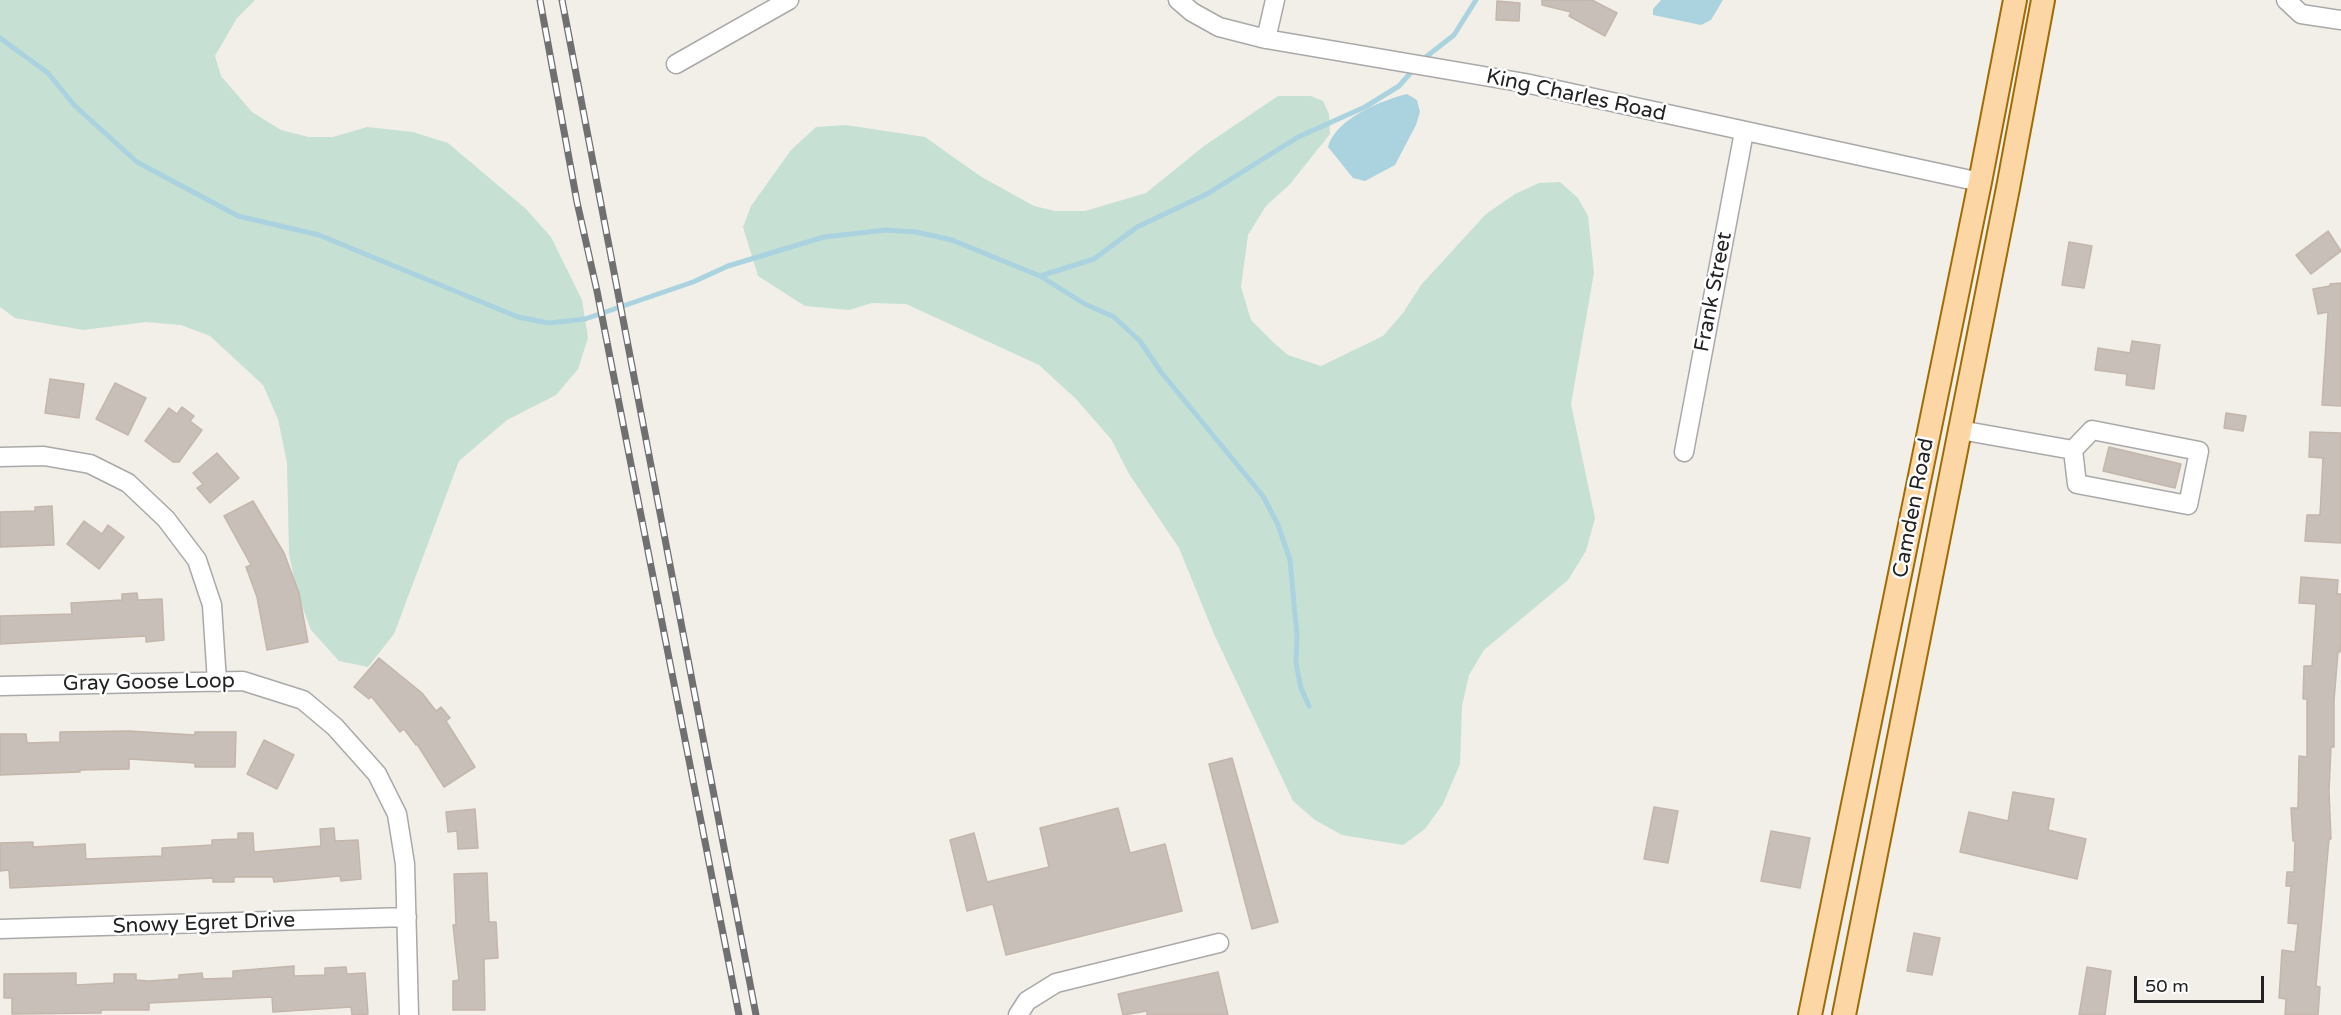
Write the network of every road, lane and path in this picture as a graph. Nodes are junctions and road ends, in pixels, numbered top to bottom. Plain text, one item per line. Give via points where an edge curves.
1 (789, 0) edge
2 (1178, 0) edge
3 (1275, 0) edge
4 (2015, 0) edge
5 (2032, 0) edge
6 (2043, 0) edge
7 (2286, 0) edge
8 (2341, 20) edge
9 (1266, 39) junction
10 (676, 64) dead end
11 (1744, 132) junction
12 (2013, 159) junction
13 (1980, 182) junction
14 (1962, 422) junction
15 (2073, 450) junction
16 (1684, 452) dead end
17 (0, 457) edge
18 (217, 682) junction
19 (0, 686) edge
20 (407, 918) junction
21 (0, 929) edge
22 (1219, 943) dead end
23 (1812, 1012) edge
24 (409, 1015) edge
25 (1018, 1015) edge
26 (1844, 1015) edge

1 - 10 street
2 - 9 street, King Charles Road via 1219,27
3 - 9 street
4 - 13 main road, Camden Road
5 - 12 main road via 2006,149 2006,156
6 - 12 main road, Camden Road
7 - 8 street via 2301,14
9 - 11 street, King Charles Road via 1525,83
11 - 13 street, King Charles Road
11 - 16 street, Frank Street
12 - 14 main road, Camden Road
13 - 14 main road via 1996,185 1997,195 1974,309
13 - 23 main road, Camden Road
14 - 15 street
14 - 26 main road, Camden Road
15 - 15 street via 2077,483 2188,506 2199,451 2092,430
17 - 18 street via 44,456 90,464 128,483 166,519 197,560 212,605
18 - 19 street, Gray Goose Loop
18 - 20 street, Gray Goose Loop via 243,681 303,700 335,727 377,774 398,814
20 - 21 street, Snowy Egret Drive
20 - 24 street, Gray Goose Loop
22 - 25 street via 1056,983 1027,1001

